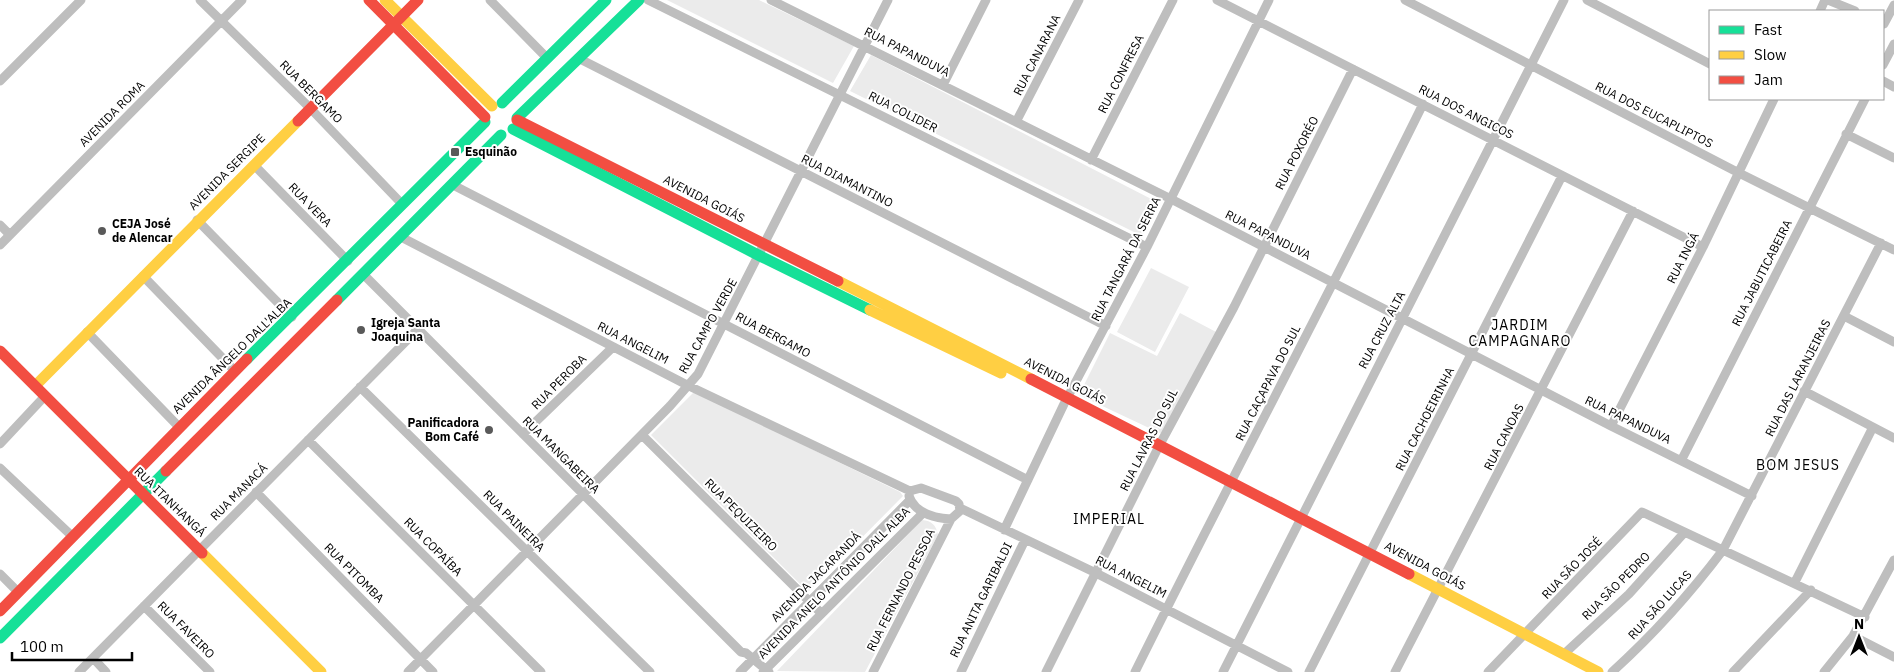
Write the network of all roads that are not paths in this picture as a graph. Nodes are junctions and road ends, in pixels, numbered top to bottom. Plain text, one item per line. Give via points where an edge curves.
1 (81, 0) edge
2 (200, 0) edge
3 (242, 0) edge
4 (369, 0) edge
5 (385, 0) edge
6 (418, 0) edge
7 (490, 0) edge
8 (640, 0) edge
9 (648, 0) edge
10 (771, 0) edge
11 (795, 0) edge
12 (888, 0) edge
13 (986, 0) edge
14 (1080, 0) edge
15 (1173, 0) edge
16 (1217, 0) edge
17 (1269, 0) edge
18 (1405, 0) edge
19 (1564, 0) edge
20 (1587, 0) edge
21 (1827, 0) edge
22 (604, 1) edge
23 (1894, 5) edge
24 (790, 10) junction
25 (1852, 10) edge
26 (397, 20) junction
27 (221, 21) junction
28 (1258, 21) junction
29 (1884, 23) edge
30 (1894, 28) edge
31 (1894, 44) edge
32 (865, 45) junction
33 (547, 58) junction
34 (578, 58) junction
35 (1709, 63) edge
36 (1884, 63) edge
37 (1530, 65) junction
38 (1354, 69) junction
39 (0, 81) edge
40 (943, 84) junction
41 (839, 94) junction
42 (1774, 100) edge
43 (1864, 100) edge
44 (1423, 104) junction
45 (497, 105) junction
46 (310, 108) junction
47 (485, 119) junction
48 (516, 122) junction
49 (1016, 122) junction
50 (1846, 134) junction
51 (501, 135) junction
52 (1492, 140) junction
53 (1894, 158) edge
54 (1091, 160) junction
55 (254, 165) junction
56 (801, 172) junction
57 (1739, 173) junction
58 (1562, 176) junction
59 (453, 185) junction
60 (1171, 199) junction
61 (402, 204) junction
62 (1810, 208) junction
63 (1633, 211) junction
64 (197, 220) junction
65 (0, 225) edge
66 (10, 235) junction
67 (401, 237) junction
68 (1881, 244) junction
69 (0, 246) edge
70 (1264, 247) junction
71 (1703, 247) junction
72 (1146, 248) junction
73 (762, 250) junction
74 (1894, 250) edge
75 (348, 261) junction
76 (364, 275) junction
77 (143, 276) junction
78 (1335, 283) junction
79 (292, 316) junction
80 (1844, 316) junction
81 (1404, 319) junction
82 (725, 324) junction
83 (1106, 326) junction
84 (418, 329) junction
85 (87, 332) junction
86 (1894, 342) edge
87 (613, 347) junction
88 (0, 351) edge
89 (1472, 354) junction
90 (235, 371) junction
91 (35, 386) junction
92 (689, 386) junction
93 (360, 387) junction
94 (1542, 390) junction
95 (1804, 391) junction
96 (45, 396) junction
97 (1066, 401) junction
98 (1611, 426) junction
99 (179, 427) junction
100 (1873, 427) junction
101 (523, 434) junction
102 (642, 435) junction
103 (1894, 438) edge
104 (308, 440) junction
105 (0, 444) edge
106 (1157, 449) junction
107 (1682, 459) junction
108 (0, 468) edge
109 (1028, 480) junction
110 (128, 481) junction
111 (1230, 485) junction
112 (256, 492) junction
113 (583, 494) junction
114 (144, 495) junction
115 (910, 496) junction
116 (1752, 496) junction
117 (960, 508) junction
118 (923, 512) junction
119 (951, 519) junction
120 (1298, 520) junction
121 (1004, 530) junction
122 (1684, 533) junction
123 (73, 537) junction
124 (1025, 540) junction
125 (199, 550) junction
126 (1723, 550) junction
127 (527, 551) junction
128 (1368, 556) junction
129 (1894, 560) edge
130 (1096, 573) junction
131 (0, 574) edge
132 (1795, 582) junction
133 (1811, 590) junction
134 (18, 592) junction
135 (1437, 592) junction
136 (810, 601) junction
137 (474, 605) junction
138 (144, 606) junction
139 (1166, 609) junction
140 (0, 611) edge
141 (822, 613) junction
142 (1865, 617) junction
143 (1853, 636) junction
144 (1523, 637) junction
145 (0, 638) edge
146 (1236, 646) junction
147 (741, 652) junction
148 (1564, 654) junction
149 (1894, 657) edge
150 (92, 658) junction
151 (421, 659) junction
152 (753, 659) junction
153 (745, 670) edge
154 (766, 671) edge
155 (79, 672) edge
156 (106, 672) edge
157 (210, 672) edge
158 (321, 672) edge
159 (408, 672) edge
160 (434, 672) edge
161 (541, 672) edge
162 (650, 672) edge
163 (873, 672) edge
164 (961, 672) edge
165 (1046, 672) edge
166 (1134, 672) edge
167 (1223, 672) edge
168 (1288, 672) edge
169 (1308, 672) edge
170 (1395, 672) edge
171 (1488, 672) edge
172 (1580, 672) edge
173 (1598, 672) edge
174 (1612, 672) edge
175 (1734, 672) edge
176 (1824, 672) edge

1 - 39 street
2 - 27 street, RUA BERGAMO
3 - 27 street, AVENIDA ROMA
4 - 26 street
5 - 26 street
6 - 26 street, AVENIDA SERGIPE
7 - 33 street
8 - 34 street
9 - 41 street, RUA COLIDER
10 - 24 street, RUA PAPANDUVA
11 - 24 street
12 - 32 street, RUA CAMPO VERDE
13 - 40 street
14 - 49 street, RUA CANARANA
15 - 54 street, RUA CONFRESA
16 - 28 street, RUA DOS ANGICOS
17 - 28 street, RUA TANGARÁ DA SERRA
18 - 37 street, RUA DOS EUCAPLIPTOS
19 - 37 street, RUA CRUZ ALTA
20 - 35 street
21 - 25 street
22 - 33 street
23 - 29 street
24 - 32 street, RUA PAPANDUVA
26 - 45 street
26 - 46 street, AVENIDA SERGIPE
26 - 47 street
27 - 46 street, RUA BERGAMO
27 - 66 street, AVENIDA ROMA
28 - 38 street, RUA DOS ANGICOS
28 - 60 street, RUA TANGARÁ DA SERRA
29 - 30 street
31 - 36 street
32 - 40 street, RUA PAPANDUVA
32 - 41 street, RUA CAMPO VERDE
33 - 45 street
34 - 48 street
34 - 56 street, RUA DIAMANTINO
37 - 52 street, RUA CRUZ ALTA
37 - 57 street, RUA DOS EUCAPLIPTOS
38 - 44 street, RUA DOS ANGICOS
38 - 70 street, RUA POXORÉO
40 - 49 street, RUA PAPANDUVA
41 - 56 street, RUA CAMPO VERDE
41 - 72 street, RUA COLIDER
42 - 57 street, RUA INGÁ
43 - 50 street, RUA JABUTICABEIRA
44 - 52 street, RUA DOS ANGICOS
44 - 78 street, RUA CAÇAPAVA DO SUL
45 - 47 street
45 - 48 street via 512,108
46 - 55 street, AVENIDA SERGIPE
46 - 61 street, RUA BERGAMO
47 - 51 street via 490,130
47 - 61 street, AVENIDA ÂNGELO DALL'ALBA
48 - 51 street
48 - 73 street, AVENIDA GOIÁS
49 - 54 street, RUA PAPANDUVA
50 - 53 street
50 - 62 street, RUA JABUTICABEIRA
51 - 59 street
52 - 58 street, RUA DOS ANGICOS
52 - 81 street, RUA CRUZ ALTA
54 - 60 street, RUA PAPANDUVA
55 - 64 street, AVENIDA SERGIPE
55 - 75 street, RUA VERA
56 - 73 street, RUA CAMPO VERDE
56 - 83 street, RUA DIAMANTINO
57 - 62 street, RUA DOS EUCAPLIPTOS
57 - 71 street, RUA INGÁ
58 - 63 street, RUA DOS ANGICOS
58 - 89 street, RUA CACHOEIRINHA
59 - 67 street
59 - 82 street, RUA BERGAMO
60 - 70 street, RUA PAPANDUVA
60 - 72 street, RUA TANGARÁ DA SERRA
61 - 75 street, AVENIDA ÂNGELO DALL'ALBA
62 - 68 street, RUA DOS EUCAPLIPTOS
62 - 107 street, RUA JABUTICABEIRA
63 - 71 street, RUA DOS ANGICOS
63 - 94 street, RUA CANOAS
64 - 77 street, AVENIDA SERGIPE
64 - 79 street
65 - 66 street
66 - 69 street, AVENIDA ROMA
67 - 76 street
67 - 87 street, RUA ANGELIM
68 - 74 street, RUA DOS EUCAPLIPTOS
68 - 80 street, RUA DAS LARANJEIRAS
70 - 78 street, RUA PAPANDUVA
70 - 106 street, RUA LAVRAS DO SUL
71 - 98 street, RUA INGÁ
72 - 83 street, RUA TANGARÁ DA SERRA
73 - 82 street, RUA CAMPO VERDE
73 - 97 street, AVENIDA GOIÁS
75 - 76 street
75 - 79 street, AVENIDA ÂNGELO DALL'ALBA
76 - 84 street, RUA MANGABEIRA
76 - 114 street
77 - 85 street, AVENIDA SERGIPE
77 - 90 street
78 - 81 street, RUA PAPANDUVA
78 - 111 street, RUA CAÇAPAVA DO SUL
79 - 90 street, AVENIDA ÂNGELO DALL'ALBA
80 - 86 street
80 - 95 street, RUA DAS LARANJEIRAS
81 - 89 street, RUA PAPANDUVA
81 - 120 street, RUA CRUZ ALTA
82 - 92 street, RUA CAMPO VERDE
82 - 109 street, RUA BERGAMO
83 - 97 street, RUA TANGARÁ DA SERRA
84 - 93 street, RUA MANACÁ
84 - 101 street, RUA MANGABEIRA
85 - 91 street, AVENIDA SERGIPE
85 - 99 street
87 - 92 street, RUA ANGELIM
87 - 101 street, RUA PEROBA
88 - 91 street, RUA ITANHANGÁ
89 - 94 street, RUA PAPANDUVA
89 - 128 street, RUA CACHOEIRINHA
90 - 99 street, AVENIDA ÂNGELO DALL'ALBA
91 - 96 street, RUA ITANHANGÁ
92 - 102 street, RUA CAMPO VERDE
92 - 115 street, RUA ANGELIM
93 - 104 street, RUA MANACÁ
93 - 127 street, RUA PAINEIRA
94 - 98 street, RUA PAPANDUVA
94 - 135 street, RUA CANOAS
95 - 100 street
95 - 116 street, RUA DAS LARANJEIRAS
96 - 105 street
96 - 110 street, RUA ITANHANGÁ
97 - 106 street, AVENIDA GOIÁS
97 - 109 street, RUA TANGARÁ DA SERRA
98 - 107 street, RUA PAPANDUVA
99 - 110 street, AVENIDA ÂNGELO DALL'ALBA
100 - 103 street
100 - 132 street
101 - 113 street, RUA MANGABEIRA
102 - 113 street, RUA CAMPO VERDE
102 - 136 street, RUA PEQUIZEIRO
104 - 112 street, RUA MANACÁ
104 - 137 street, RUA COPAÍBA
106 - 111 street, AVENIDA GOIÁS
106 - 130 street, RUA LAVRAS DO SUL
107 - 116 street, RUA PAPANDUVA
108 - 123 street
109 - 121 street, RUA TANGARÁ DA SERRA
110 - 114 street, RUA ITANHANGÁ
110 - 123 street, AVENIDA ÂNGELO DALL'ALBA
111 - 120 street, AVENIDA GOIÁS
111 - 139 street, RUA CAÇAPAVA DO SUL
112 - 125 street, RUA MANACÁ
112 - 151 street, RUA PITOMBA
113 - 127 street, RUA CAMPO VERDE
113 - 147 street, RUA MANGABEIRA
114 - 125 street, RUA ITANHANGÁ
114 - 145 street
115 - 117 street, RUA ANGELIM via 921,488 931,490 956,501
115 - 118 street
115 - 136 street, AVENIDA JACARANDÁ
116 - 126 street, RUA DAS LARANJEIRAS
117 - 119 street, RUA FERNANDO PESSOA
117 - 121 street, RUA ANGELIM
118 - 119 street via 934,518
118 - 141 street, AVENIDA ANELO ANTÔNIO DALL ALBA
119 - 163 street, RUA FERNANDO PESSOA
120 - 128 street, AVENIDA GOIÁS
120 - 146 street, RUA CRUZ ALTA
121 - 124 street, RUA ANGELIM
122 - 126 street
122 - 144 street, RUA SÃO JOSÉ via 1642,512
122 - 148 street, RUA SÃO PEDRO via 1629,594
123 - 134 street, AVENIDA ÂNGELO DALL'ALBA
124 - 130 street, RUA ANGELIM
124 - 164 street, RUA ANITA GARIBALDI
125 - 138 street, RUA MANACÁ
125 - 158 street, RUA ITANHANGÁ
126 - 132 street
126 - 174 street, RUA SÃO LUCAS via 1645,642
127 - 137 street, RUA CAMPO VERDE
127 - 162 street, RUA PAINEIRA
128 - 135 street, AVENIDA GOIÁS
128 - 169 street, RUA CACHOEIRINHA
129 - 142 street
130 - 139 street, RUA ANGELIM
130 - 165 street, RUA LAVRAS DO SUL
131 - 134 street
132 - 133 street
133 - 142 street
133 - 175 street
134 - 140 street, AVENIDA ÂNGELO DALL'ALBA
135 - 144 street, AVENIDA GOIÁS
135 - 170 street, RUA CANOAS
136 - 141 street, RUA PEQUIZEIRO
136 - 152 street, AVENIDA JACARANDÁ
137 - 151 street, RUA CAMPO VERDE
137 - 161 street, RUA COPAÍBA
138 - 150 street, RUA MANACÁ
138 - 157 street, RUA FAVEIRO
139 - 146 street, RUA ANGELIM
139 - 166 street, RUA CAÇAPAVA DO SUL
141 - 154 street, AVENIDA ANELO ANTÔNIO DALL ALBA
142 - 143 street
143 - 149 street
143 - 176 street
144 - 148 street, AVENIDA GOIÁS
144 - 171 street, RUA SÃO JOSÉ
144 - 172 street, AVENIDA GOIÁS
146 - 167 street, RUA CRUZ ALTA
146 - 168 street, RUA ANGELIM
147 - 152 street
147 - 153 street
148 - 173 street, AVENIDA GOIÁS
150 - 155 street, RUA MANACÁ
150 - 156 street
151 - 159 street, RUA CAMPO VERDE
151 - 160 street, RUA PITOMBA
152 - 153 street, AVENIDA JACARANDÁ
152 - 154 street

